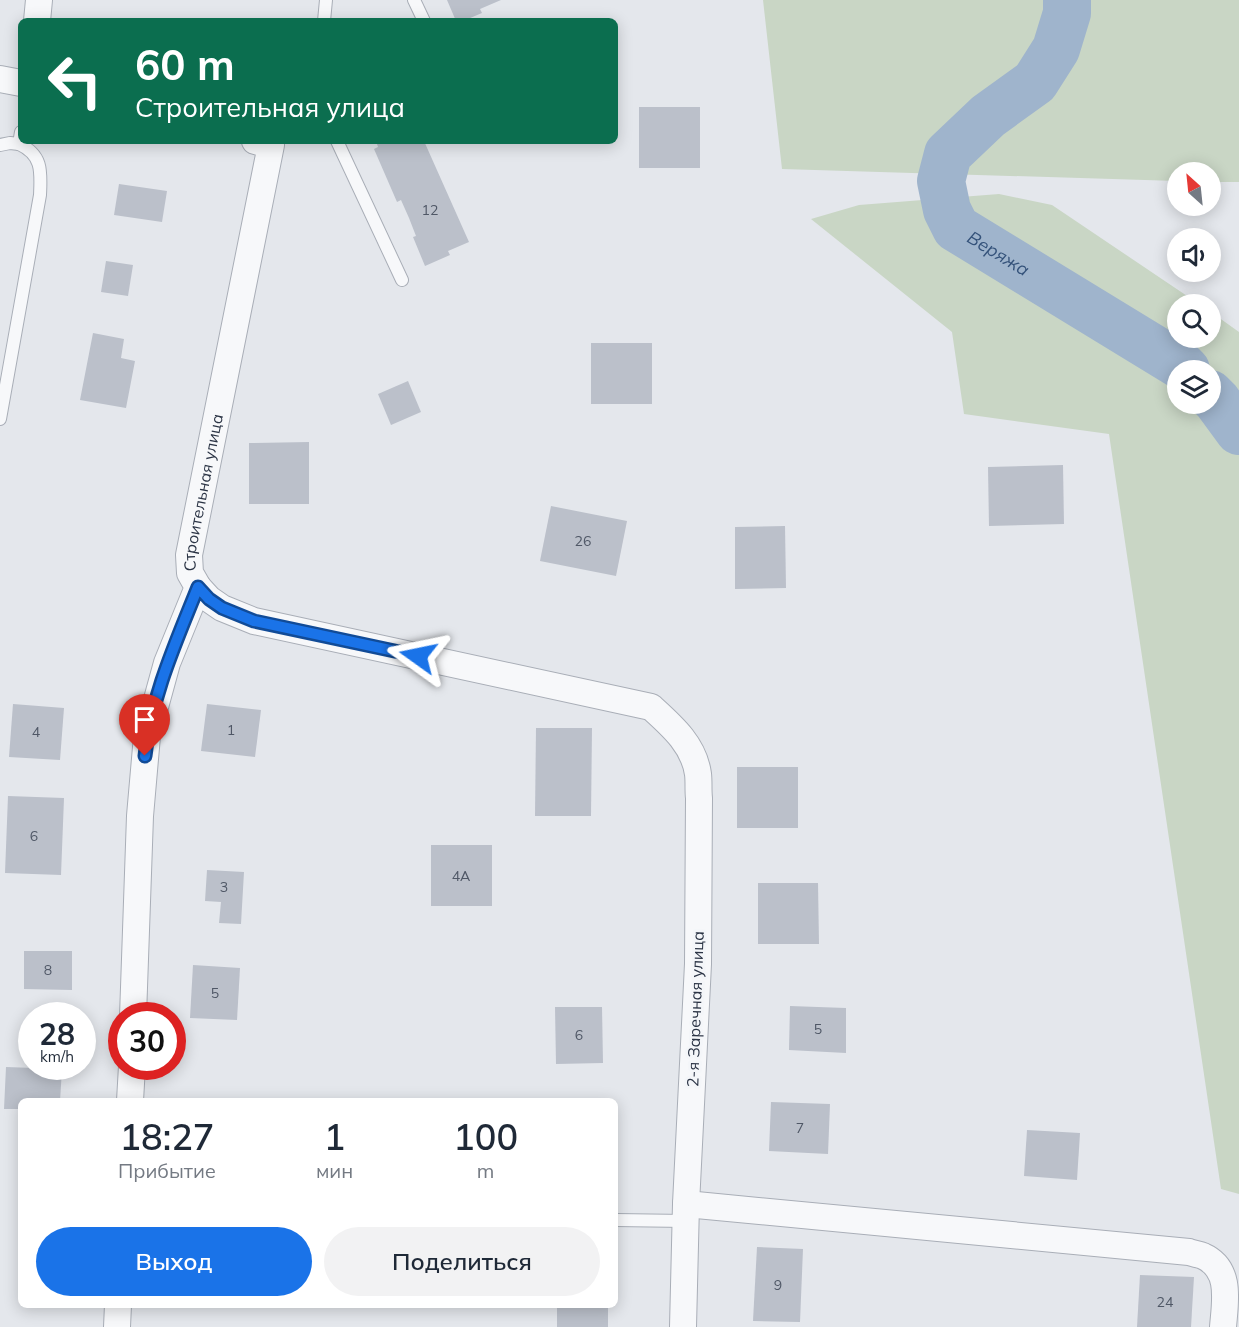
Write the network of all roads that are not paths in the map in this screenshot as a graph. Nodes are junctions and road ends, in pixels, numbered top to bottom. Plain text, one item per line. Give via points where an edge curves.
1 (39, 0) edge
2 (326, 0) edge
3 (414, 0) edge
4 (37, 18) edge
5 (324, 18) edge
6 (423, 18) edge
7 (0, 79) edge
8 (18, 82) edge
9 (18, 139) edge
10 (25, 144) edge
11 (268, 144) edge
12 (338, 144) edge
13 (0, 145) edge
14 (402, 280) dead end
15 (0, 419) edge
16 (198, 587) junction
17 (133, 1002) edge
18 (131, 1080) edge
19 (130, 1098) edge
20 (686, 1213) junction
21 (618, 1220) edge
22 (118, 1308) edge
23 (117, 1327) edge
24 (683, 1327) edge
25 (1224, 1327) edge

1 - 4 street
2 - 5 lane
3 - 6 lane
7 - 8 street
9 - 13 lane
10 - 15 lane via 36,157 40,195
11 - 16 street, Строительная улица via 189,555 190,573
12 - 14 lane
16 - 17 street, Строительная улица via 167,663 147,736
16 - 20 street, 2-я Заречная улица via 222,608 254,621 651,707 674,727 692,751 698,772 698,964
18 - 19 street
20 - 21 lane
20 - 24 street, 2-я Заречная улица
20 - 25 street via 1189,1252 1205,1257 1219,1269 1225,1284
22 - 23 street

